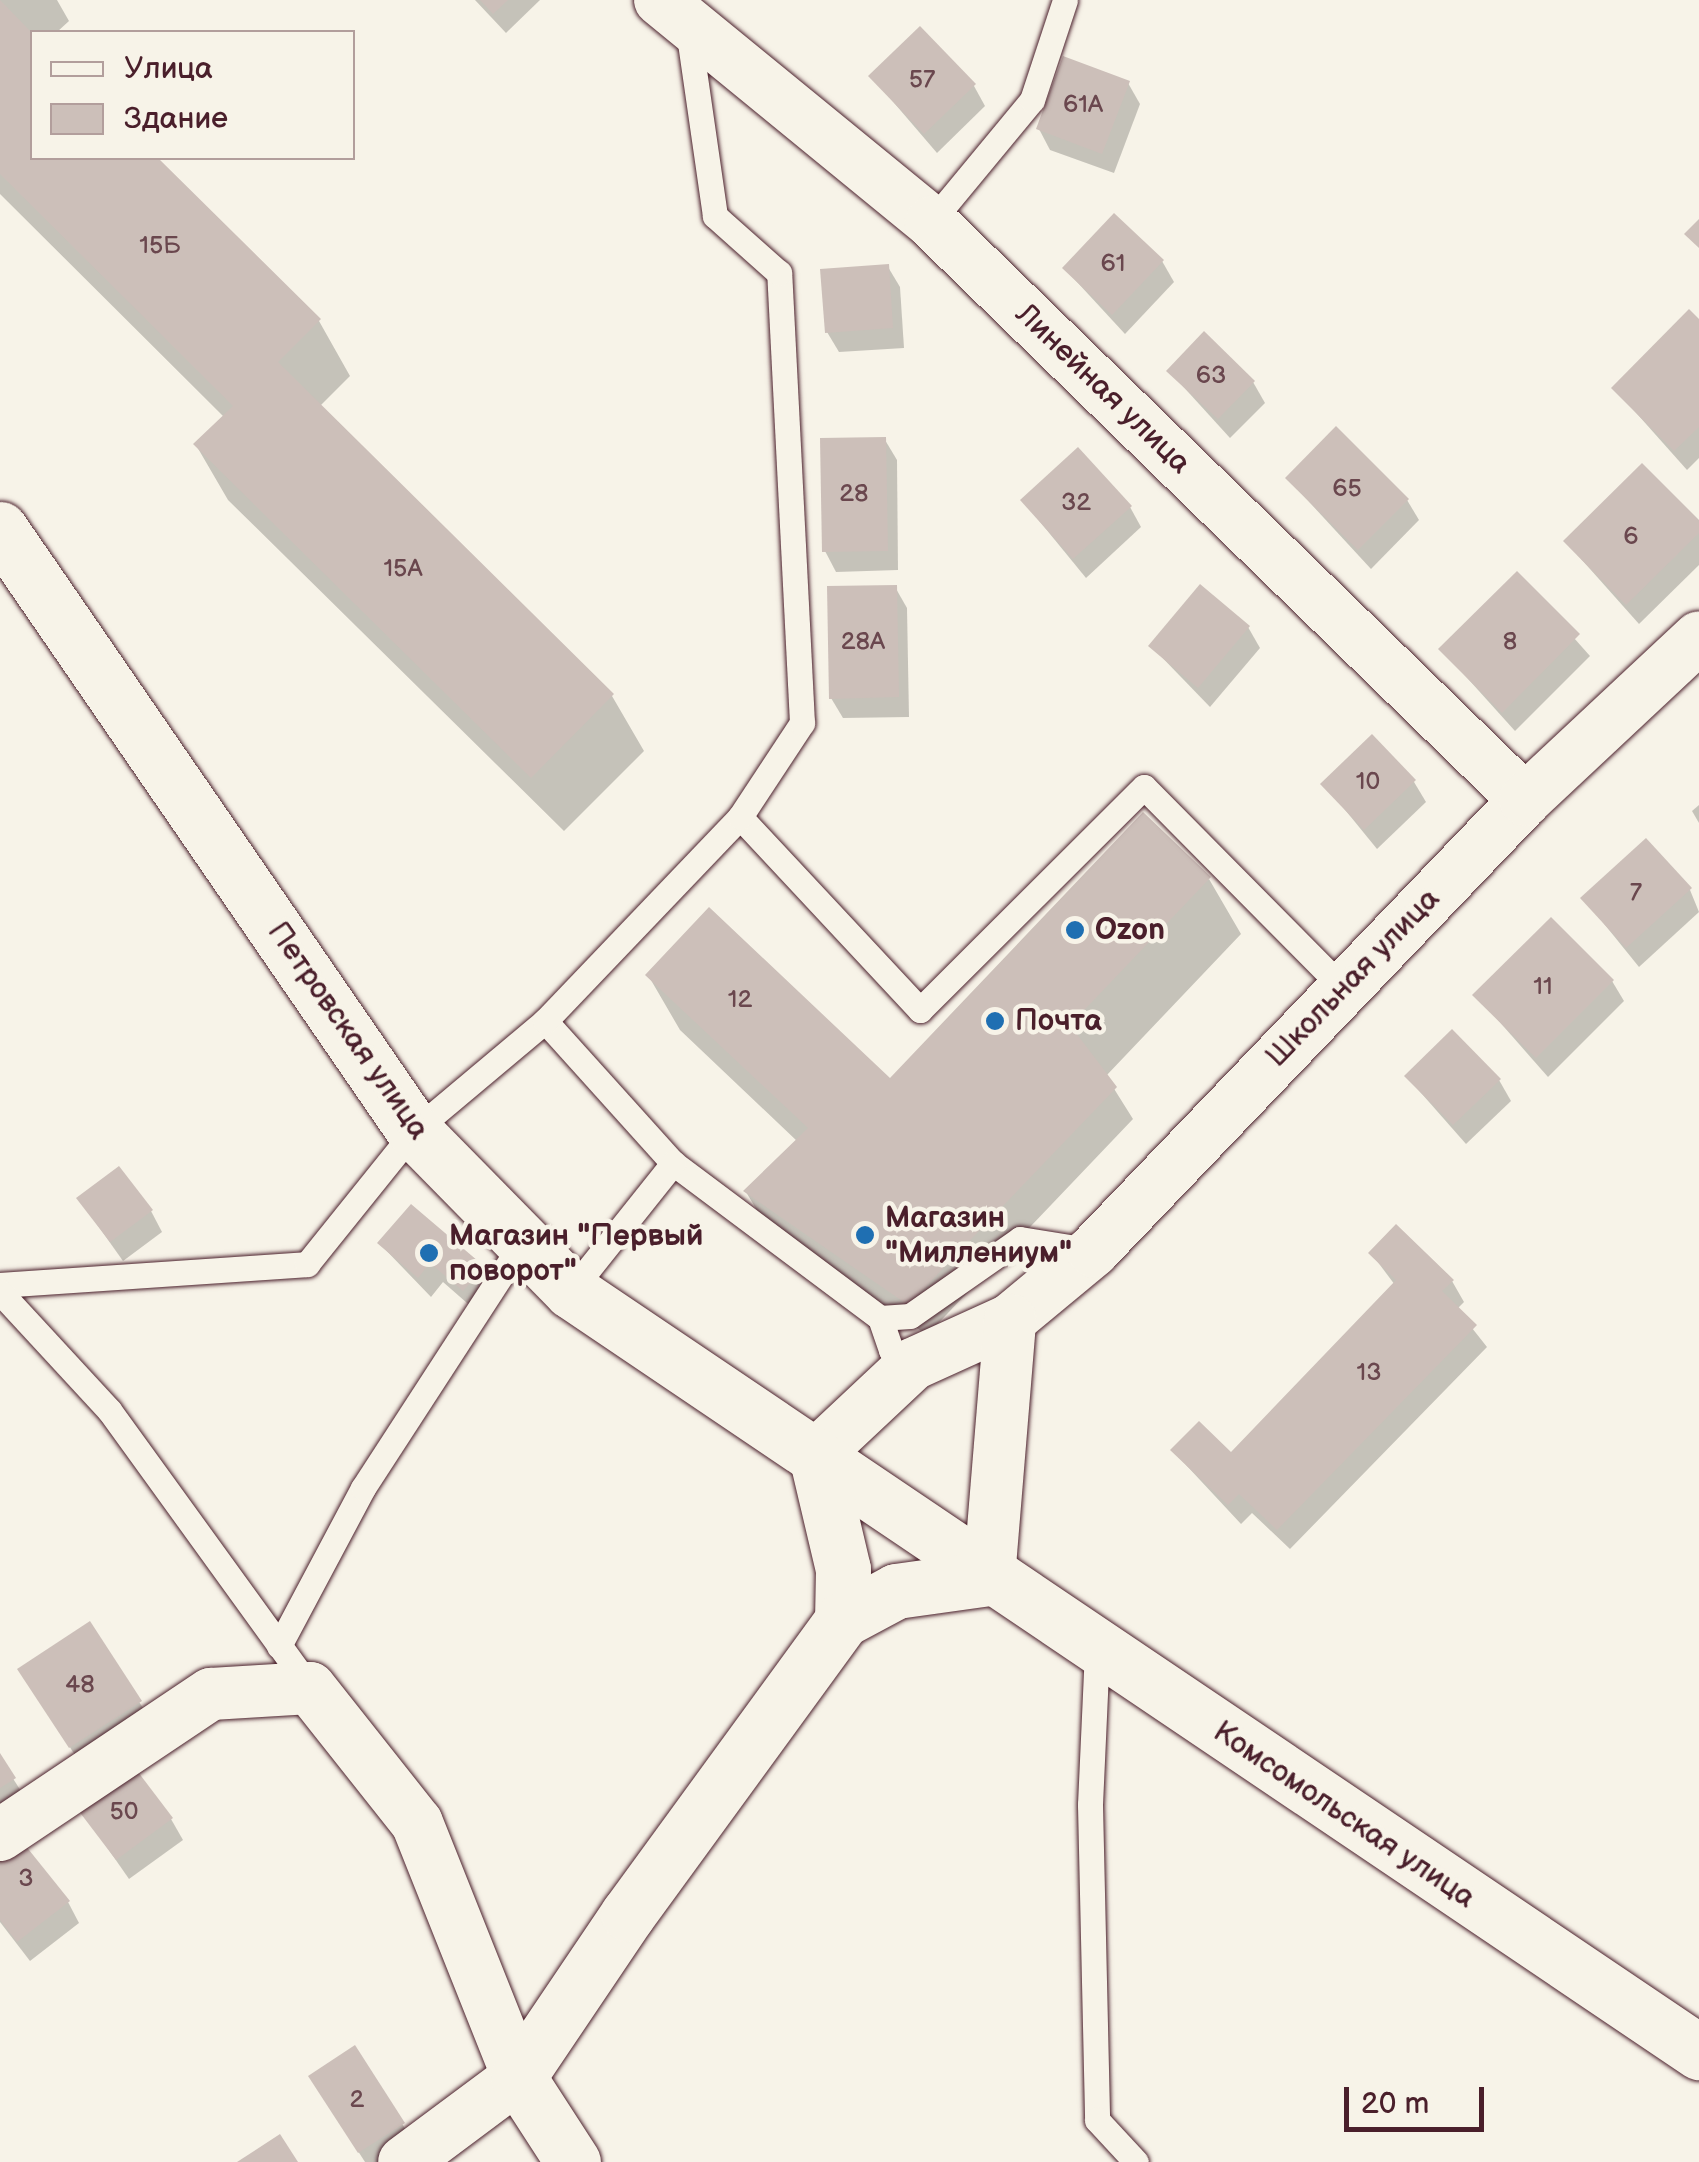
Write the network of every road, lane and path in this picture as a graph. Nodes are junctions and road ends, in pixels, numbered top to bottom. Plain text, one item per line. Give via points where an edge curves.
1 (1065, 0) edge
2 (677, 9) edge
3 (931, 222) junction
4 (0, 529) edge
5 (1696, 645) edge
6 (1524, 800) junction
7 (740, 816) junction
8 (1342, 987) junction
9 (545, 1021) junction
10 (414, 1131) junction
11 (673, 1162) junction
12 (524, 1242) junction
13 (1093, 1251) junction
14 (0, 1285) edge
15 (571, 1290) junction
16 (0, 1292) edge
17 (880, 1318) junction
18 (1010, 1320) junction
19 (913, 1364) junction
20 (816, 1455) junction
21 (989, 1578) junction
22 (842, 1620) junction
23 (279, 1646) junction
24 (1097, 1650) junction
25 (310, 1688) junction
26 (0, 1835) edge
27 (1699, 2052) edge
28 (518, 2077) junction
29 (1097, 2120) junction
30 (404, 2162) edge
31 (573, 2162) edge
32 (1111, 2162) edge
33 (1136, 2162) edge

1 - 3 lane via 1032,100
2 - 3 street, Линейная улица
2 - 7 lane via 715,216 779,273 802,723
3 - 6 street, Линейная улица
4 - 10 main road, Петровская улица
5 - 6 street, Школьная улица
6 - 8 street, Школьная улица
7 - 8 lane via 920,1010 1144,787
7 - 9 lane
8 - 13 street, Школьная улица
9 - 10 lane
9 - 11 lane
10 - 12 main road, Петровская улица
10 - 14 lane via 307,1264
11 - 15 lane
11 - 17 lane
12 - 15 main road, Петровская улица
12 - 23 lane via 363,1488
13 - 17 lane via 1020,1239 910,1316
13 - 18 street, Школьная улица
15 - 20 main road, Петровская улица
16 - 23 lane via 110,1410
17 - 19 lane via 890,1350
18 - 19 street, Школьная улица
18 - 21 street
19 - 20 street, Школьная улица
20 - 21 main road, Петровская улица
20 - 22 main road via 843,1569
21 - 22 main road via 896,1591
21 - 24 main road, Комсомольская улица
22 - 28 main road
23 - 25 lane
24 - 27 main road, Комсомольская улица
24 - 29 lane via 1090,1805
25 - 26 street via 211,1694
25 - 28 street via 417,1824
28 - 30 street
28 - 31 main road
29 - 32 lane
29 - 33 lane

